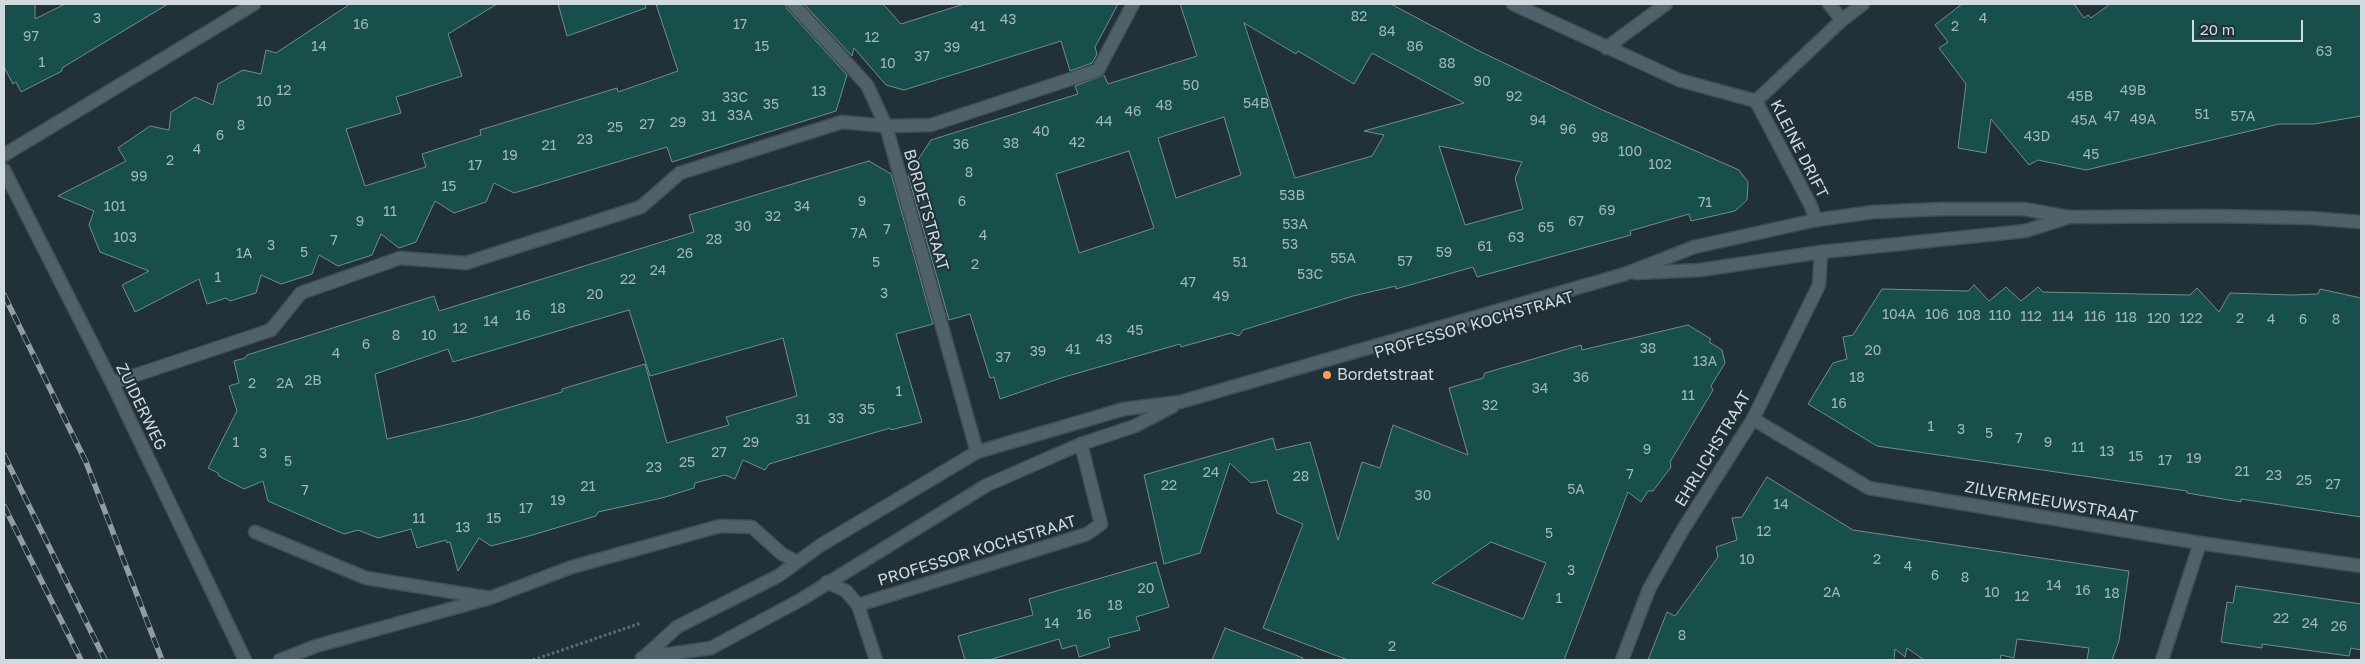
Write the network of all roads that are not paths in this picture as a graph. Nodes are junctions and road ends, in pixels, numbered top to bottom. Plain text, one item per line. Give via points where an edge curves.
1 (254, 4) edge
2 (793, 4) edge
3 (1133, 4) edge
4 (1513, 4) edge
5 (1666, 4) edge
6 (1829, 4) edge
7 (1863, 4) edge
8 (1842, 20) junction
9 (1606, 48) junction
10 (1756, 101) junction
11 (886, 126) junction
12 (4, 155) edge
13 (4, 170) edge
14 (2068, 217) junction
15 (1816, 220) junction
16 (2361, 222) edge
17 (1821, 252) junction
18 (1625, 274) junction
19 (112, 383) junction
20 (1180, 402) junction
21 (1753, 419) junction
22 (1081, 444) junction
23 (977, 452) junction
24 (255, 532) dead end
25 (2200, 544) junction
26 (798, 562) junction
27 (2361, 566) edge
28 (827, 582) junction
29 (490, 598) junction
30 (858, 605) junction
31 (640, 659) edge
32 (245, 660) edge
33 (280, 660) edge
34 (876, 660) edge
35 (1622, 660) edge
36 (2162, 660) edge

1 - 12 street
2 - 11 street, BORDETSTRAAT via 867,85
3 - 11 street via 1098,70 931,125
4 - 9 street, KLEINE DRIFT
5 - 9 street
6 - 8 street
7 - 8 street
8 - 10 street
9 - 10 street, KLEINE DRIFT via 1679,80
10 - 15 street, KLEINE DRIFT
11 - 19 street via 842,122 680,173 642,207 466,263 400,258 301,292 271,330
11 - 23 street, BORDETSTRAAT
13 - 19 street, ZUIDERWEG
14 - 15 street, KLEINE DRIFT via 2024,209 1942,209 1873,212
14 - 16 street, KLEINE DRIFT via 2213,216
14 - 17 street, KLEINE DRIFT via 2025,231
15 - 18 street, PROFESSOR KOCHSTRAAT via 1694,246
17 - 18 street, PROFESSOR KOCHSTRAAT via 1700,270
17 - 21 street, EHRLICHSTRAAT via 1819,285
18 - 20 street, PROFESSOR KOCHSTRAAT
19 - 32 street, ZUIDERWEG
20 - 22 street, PROFESSOR KOCHSTRAAT via 1136,426
20 - 23 street, PROFESSOR KOCHSTRAAT via 1124,409
21 - 25 street, ZILVERMEEUWSTRAAT via 1869,488
21 - 35 street, EHRLICHSTRAAT via 1649,589
22 - 28 street, PROFESSOR KOCHSTRAAT via 987,485
22 - 30 street, PROFESSOR KOCHSTRAAT via 1101,524 1087,534
23 - 26 street, PROFESSOR KOCHSTRAAT
24 - 29 street via 366,578
25 - 27 street, ZILVERMEEUWSTRAAT
25 - 36 street
26 - 29 street via 782,554 752,527 720,526 572,567
26 - 31 street, PROFESSOR KOCHSTRAAT via 778,576 677,627
28 - 30 street via 846,591
28 - 31 street, PROFESSOR KOCHSTRAAT via 802,599 710,648
29 - 33 street via 316,646
30 - 34 street

